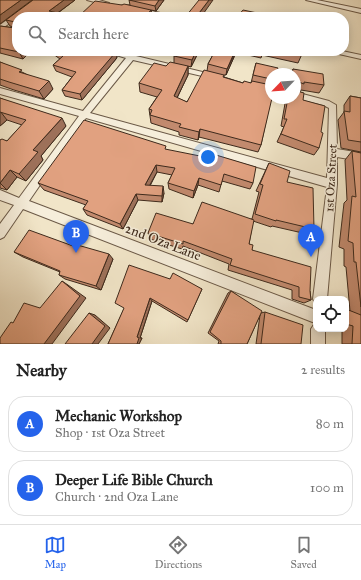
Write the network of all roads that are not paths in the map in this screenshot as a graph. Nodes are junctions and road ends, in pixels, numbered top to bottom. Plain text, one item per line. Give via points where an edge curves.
1 (39, 0) edge
2 (90, 0) edge
3 (309, 0) edge
4 (112, 5) edge
5 (134, 9) edge
6 (361, 11) edge
7 (22, 12) edge
8 (146, 12) edge
9 (12, 19) edge
10 (0, 27) edge
11 (9, 29) edge
12 (349, 55) edge
13 (132, 56) edge
14 (141, 56) edge
15 (361, 57) edge
16 (224, 79) edge
17 (0, 92) edge
18 (301, 97) edge
19 (85, 114) junction
20 (333, 152) junction
21 (361, 158) edge
22 (332, 184) junction
23 (0, 195) edge
24 (22, 203) junction
25 (0, 233) edge
26 (320, 296) edge
27 (313, 315) edge
28 (318, 332) edge
29 (318, 344) edge

1 - 7 street
2 - 4 street
3 - 6 street
5 - 8 street
9 - 10 street
10 - 11 street
12 - 15 street
13 - 19 street
14 - 16 street
17 - 19 street
18 - 20 street, 1st Oza Street via 333,107
19 - 22 street
19 - 24 street
20 - 21 street
20 - 22 street, 1st Oza Street
22 - 26 street, 1st Oza Street
23 - 24 street, 2nd Oza Lane
24 - 25 street
24 - 27 street, 2nd Oza Lane
28 - 29 street

